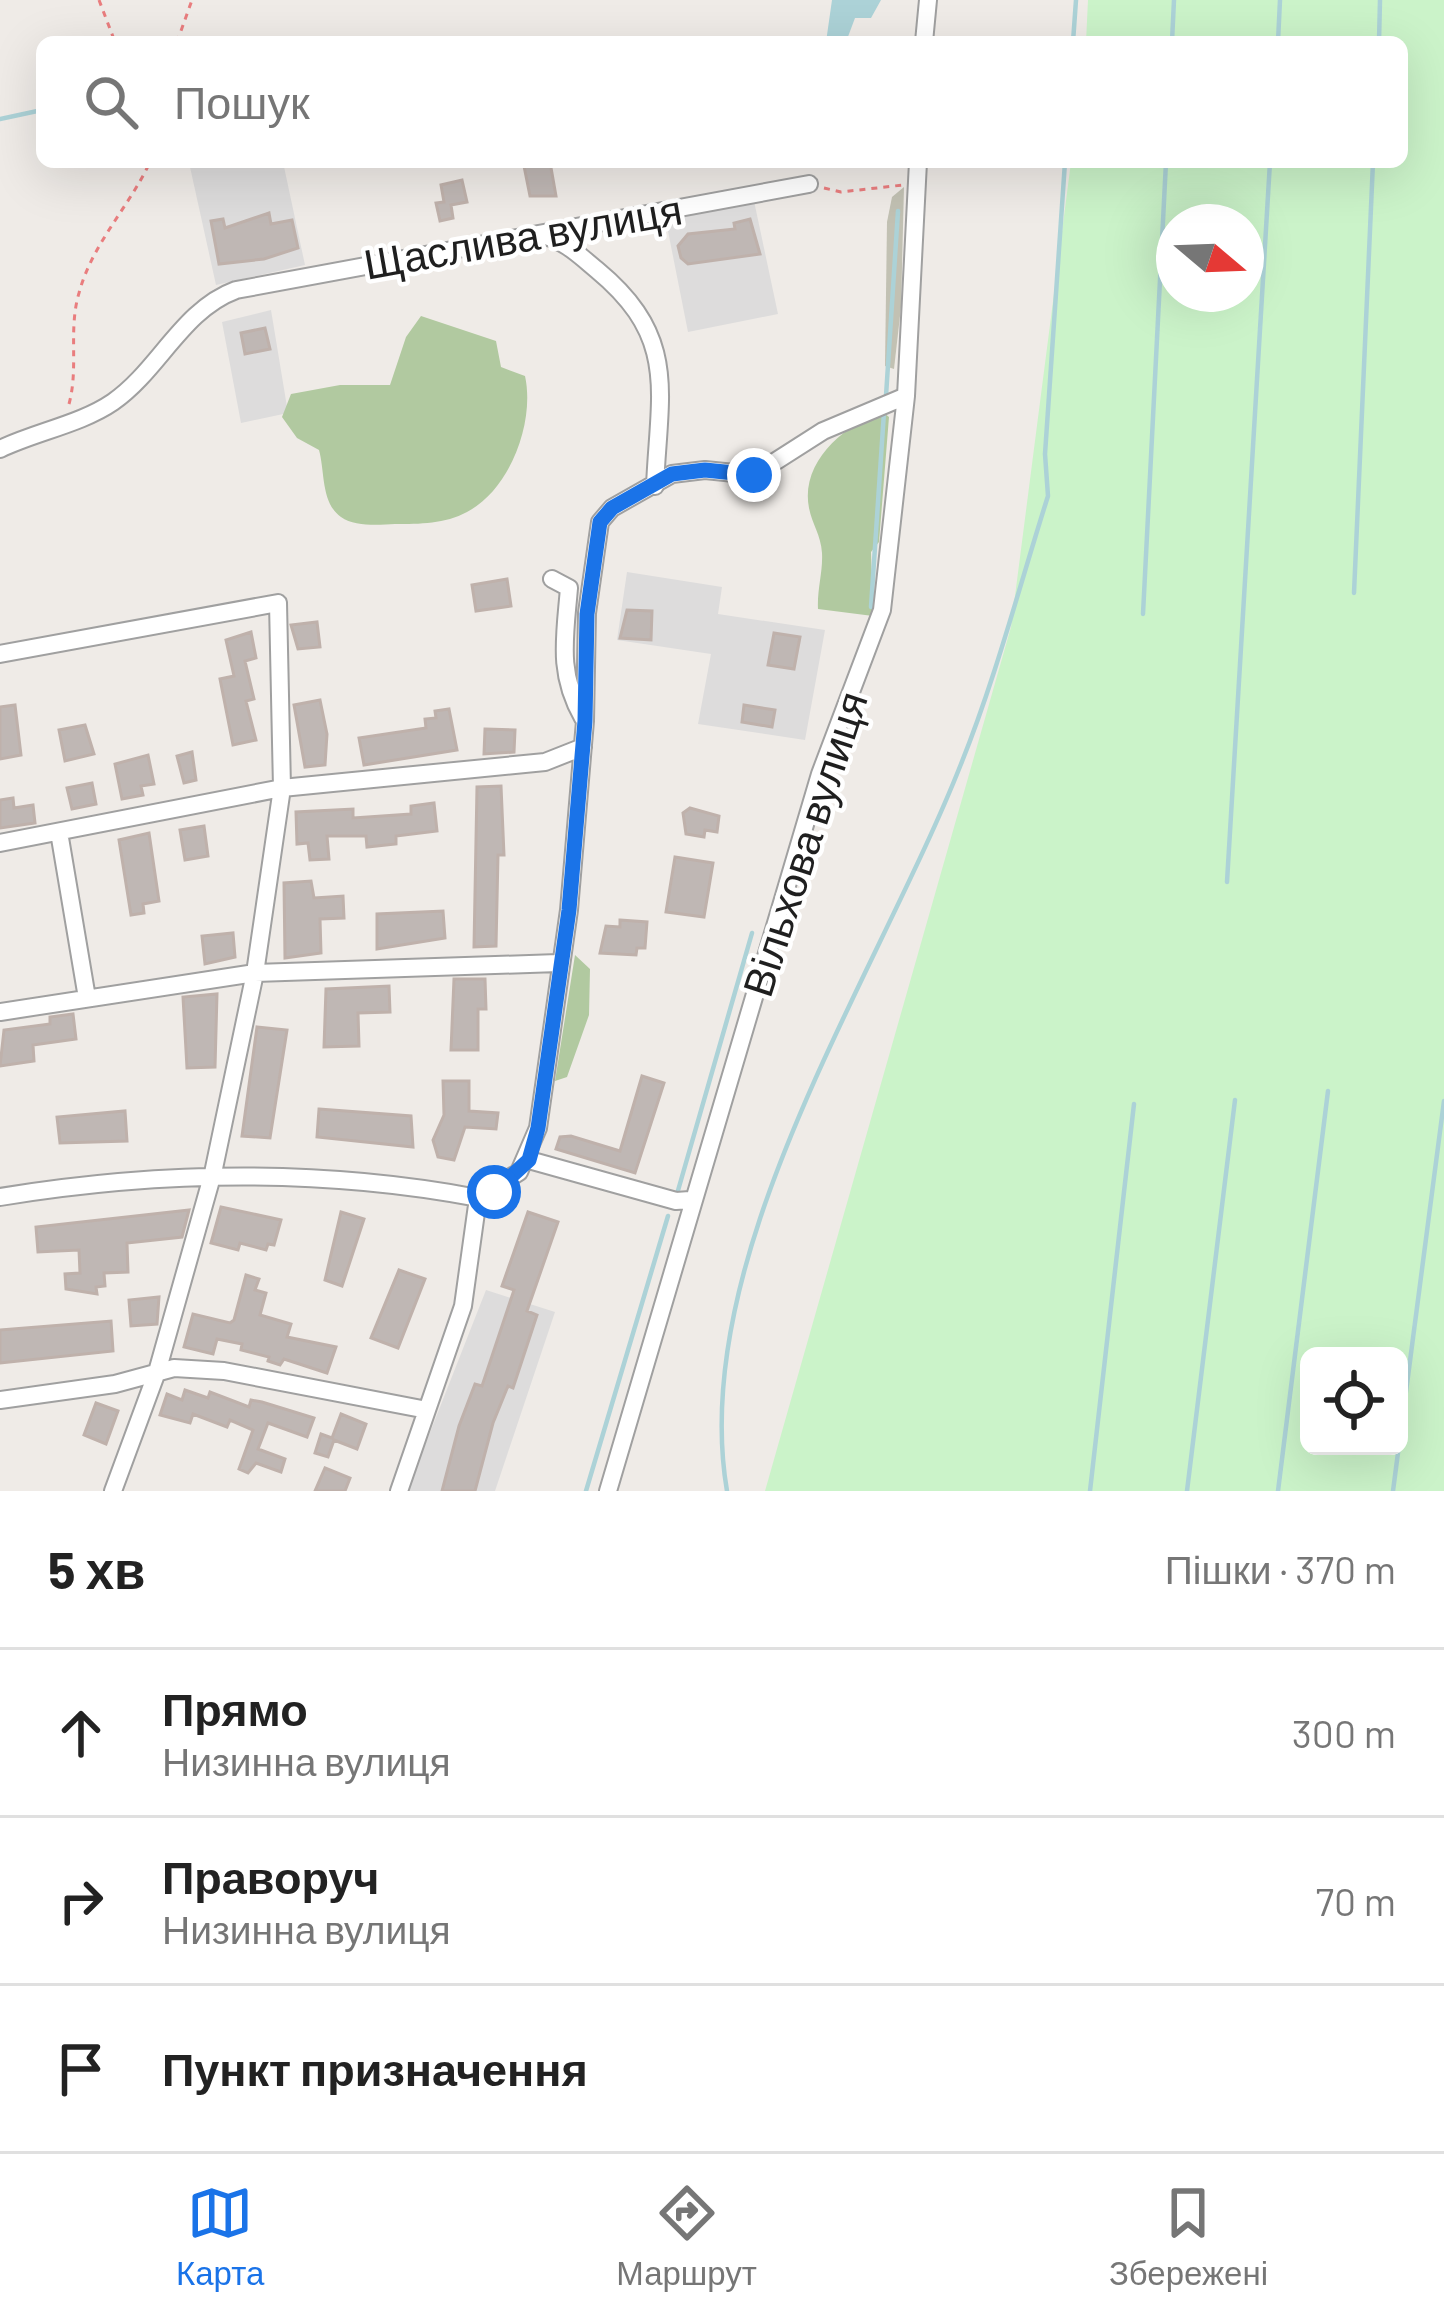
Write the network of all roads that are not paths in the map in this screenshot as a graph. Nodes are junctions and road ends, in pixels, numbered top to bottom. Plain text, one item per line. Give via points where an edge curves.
1 (928, 0) edge
2 (925, 36) edge
3 (918, 168) edge
4 (809, 184) road end
5 (540, 235) junction
6 (906, 396) junction
7 (0, 449) edge
8 (655, 486) junction
9 (552, 580) dead end
10 (0, 654) edge
11 (585, 721) junction
12 (583, 746) junction
13 (282, 788) junction
14 (59, 832) junction
15 (0, 842) edge
16 (558, 963) junction
17 (255, 973) junction
18 (87, 998) junction
19 (0, 1012) edge
20 (529, 1160) junction
21 (213, 1174) junction
22 (0, 1197) edge
23 (478, 1198) junction
24 (690, 1200) junction
25 (157, 1372) junction
26 (0, 1400) edge
27 (427, 1410) junction
28 (113, 1491) edge
29 (399, 1491) edge
30 (608, 1491) edge

1 - 2 street
3 - 6 street, Вільхова вулиця
4 - 5 street, Щаслива вулиця
5 - 7 street, Щаслива вулиця via 210,300 108,406
5 - 8 street via 561,240 649,326 662,378
6 - 8 street via 823,431 754,475 705,470 672,474
6 - 24 street, Вільхова вулиця via 882,610 820,774
8 - 11 street via 600,522 587,614
9 - 11 street via 568,588 565,674
10 - 13 street via 278,603
11 - 12 street
12 - 13 street via 545,762
12 - 16 street
13 - 14 street
13 - 17 street
14 - 15 street
14 - 18 street
16 - 17 street
16 - 20 street
17 - 18 street
17 - 21 street
18 - 19 street
20 - 23 street
20 - 24 street
21 - 22 street
21 - 23 street via 364,1181
21 - 25 street
23 - 27 street via 472,1271
24 - 30 street, Вільхова вулиця
25 - 26 street
25 - 27 street via 224,1371
25 - 28 street
27 - 29 street

